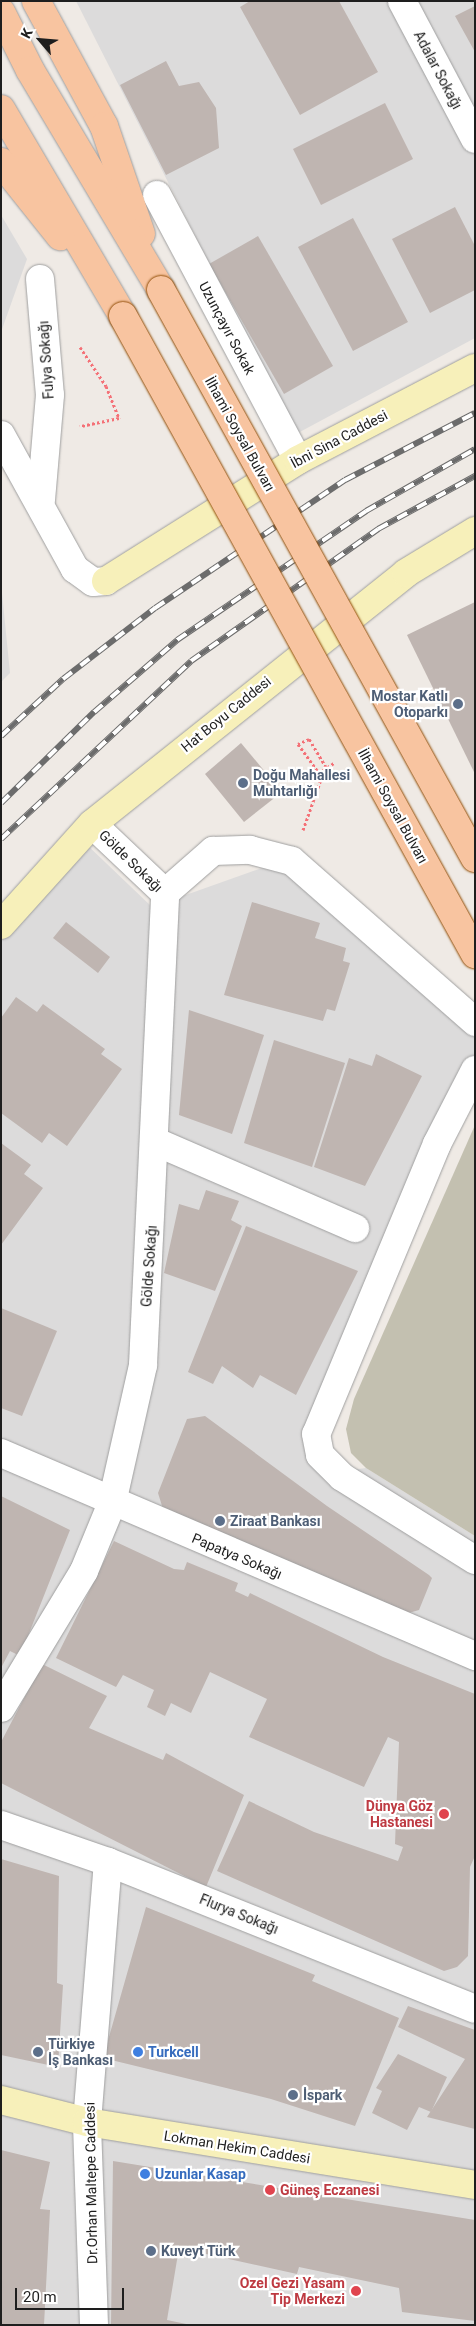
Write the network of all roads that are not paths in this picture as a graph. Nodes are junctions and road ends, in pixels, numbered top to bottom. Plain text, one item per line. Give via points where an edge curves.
1 (36, 1) edge
2 (402, 1) edge
3 (1, 12) edge
4 (1, 109) edge
5 (475, 139) edge
6 (1, 162) edge
7 (157, 195) dead end
8 (40, 278) dead end
9 (160, 290) junction
10 (122, 316) junction
11 (475, 368) edge
12 (1, 435) edge
13 (298, 460) junction
14 (41, 501) junction
15 (475, 531) edge
16 (89, 827) junction
17 (475, 858) edge
18 (165, 893) junction
19 (1, 925) edge
20 (475, 954) edge
21 (475, 1022) edge
22 (475, 1070) edge
23 (156, 1142) junction
24 (355, 1228) dead end
25 (1, 1452) edge
26 (112, 1503) junction
27 (475, 1560) edge
28 (475, 1656) edge
29 (1, 1708) edge
30 (1, 1825) edge
31 (108, 1862) junction
32 (475, 2009) edge
33 (1, 2100) edge
34 (87, 2122) junction
35 (475, 2185) edge
36 (94, 2325) edge

1 - 9 main road via 104,126
2 - 5 street, Adalar Sokağı
3 - 9 main road, İlhami Soysal Bulvarı via 30,70
4 - 10 main road, İlhami Soysal Bulvarı
6 - 10 main road
7 - 13 street, Uzunçayır Sokak
8 - 14 street, Fulya Sokağı via 50,395
9 - 17 main road, İlhami Soysal Bulvarı, bridge
10 - 20 main road, İlhami Soysal Bulvarı, bridge
11 - 13 street, İbni Sina Caddesi
12 - 14 street
13 - 14 street, İbni Sina Caddesi via 106,581 93,582 76,569
15 - 16 street, Hat Boyu Caddesi via 406,573
16 - 18 street, Gölde Sokağı
16 - 19 street, Hat Boyu Caddesi
18 - 21 street via 213,851 250,850 292,862
18 - 23 street, Gölde Sokağı
22 - 27 street via 437,1144 316,1434 320,1455 342,1477
23 - 24 street
23 - 26 street, Gölde Sokağı via 143,1365
25 - 26 street, Papatya Sokağı
26 - 28 street, Papatya Sokağı
26 - 29 street, Gölde Sokağı via 84,1571
30 - 31 street, Flurya Sokağı
31 - 32 street, Flurya Sokağı
31 - 34 street, Dr.Orhan Maltepe Caddesi
33 - 34 street, Lokman Hekim Caddesi
34 - 35 street, Lokman Hekim Caddesi
34 - 36 street, Dr.Orhan Maltepe Caddesi

